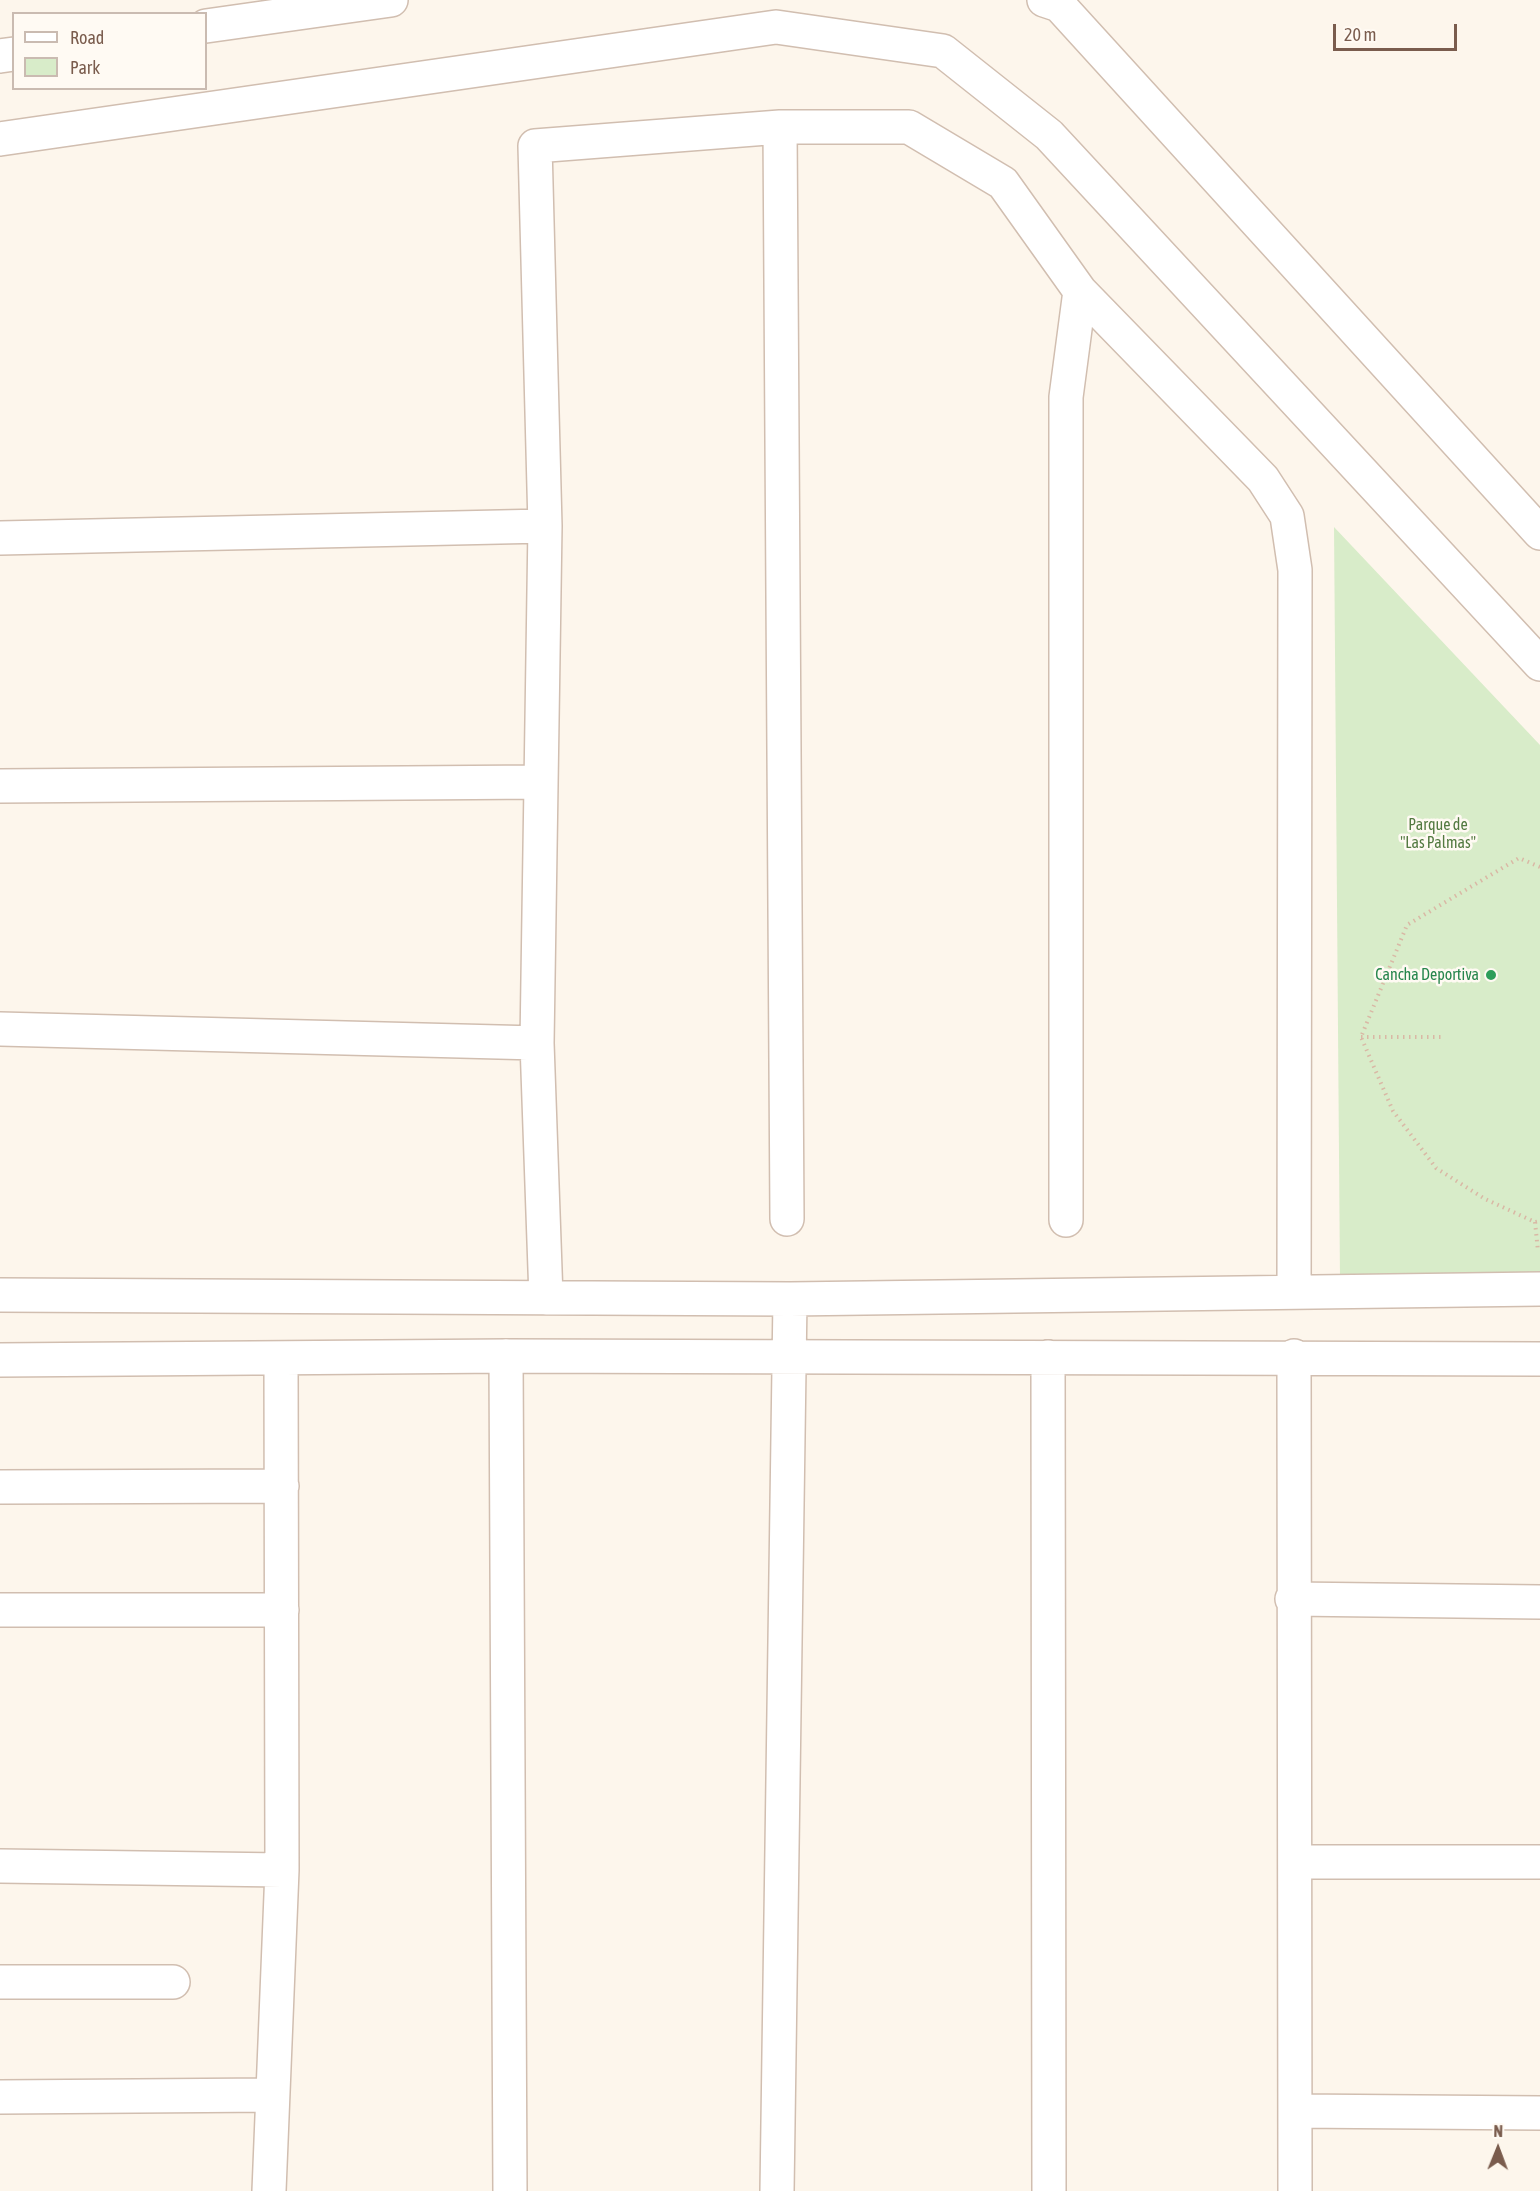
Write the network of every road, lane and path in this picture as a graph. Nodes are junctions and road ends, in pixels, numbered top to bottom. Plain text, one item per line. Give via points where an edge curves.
1 (391, 0) edge
2 (1044, 0) edge
3 (207, 26) edge
4 (780, 127) junction
5 (0, 139) edge
6 (1080, 291) junction
7 (545, 526) junction
8 (1540, 533) edge
9 (0, 538) edge
10 (1540, 664) edge
11 (540, 782) junction
12 (0, 786) edge
13 (1540, 867) edge
14 (0, 1029) edge
15 (1361, 1037) junction
16 (1444, 1037) dead end
17 (537, 1043) junction
18 (787, 1219) dead end
19 (1065, 1220) dead end
20 (1540, 1221) edge
21 (1540, 1289) edge
22 (1294, 1291) junction
23 (0, 1296) edge
24 (546, 1298) junction
25 (790, 1299) junction
26 (506, 1356) junction
27 (1294, 1356) junction
28 (1048, 1357) junction
29 (281, 1358) junction
30 (791, 1358) junction
31 (1540, 1359) edge
32 (0, 1360) edge
33 (282, 1486) junction
34 (0, 1487) edge
35 (1292, 1599) junction
36 (1540, 1602) edge
37 (0, 1610) edge
38 (282, 1610) junction
39 (1295, 1862) junction
40 (1540, 1862) edge
41 (0, 1866) edge
42 (282, 1870) junction
43 (0, 1982) edge
44 (174, 1982) dead end
45 (272, 2095) junction
46 (0, 2097) edge
47 (1296, 2111) junction
48 (1540, 2113) edge
49 (269, 2191) edge
50 (510, 2191) edge
51 (777, 2191) edge
52 (1049, 2191) edge
53 (1295, 2191) edge

1 - 3 street
2 - 8 street via 1059,5
4 - 6 street via 909,128 1003,183
4 - 7 street via 535,146
4 - 18 street
5 - 10 street via 776,27 943,51 1049,135
6 - 19 street via 1066,397
6 - 22 street via 1263,479 1287,516 1295,570
7 - 9 street
7 - 11 street
11 - 12 street
11 - 17 street
13 - 15 path via 1519,858 1407,925
14 - 17 street
15 - 16 path
15 - 20 path via 1393,1111 1436,1168 1485,1199
17 - 24 street
21 - 22 street
22 - 25 street
23 - 24 street
24 - 25 street
25 - 30 street
26 - 29 street
26 - 30 street
26 - 50 street
27 - 28 street
27 - 31 street
27 - 35 street
28 - 30 street
28 - 52 street
29 - 32 street
29 - 33 street
30 - 51 street
33 - 34 street
33 - 38 street
35 - 36 street
35 - 39 street
37 - 38 street
38 - 42 street
39 - 40 street
39 - 47 street
41 - 42 street
42 - 45 street
43 - 44 street
45 - 46 street
45 - 49 street
47 - 48 street
47 - 53 street

